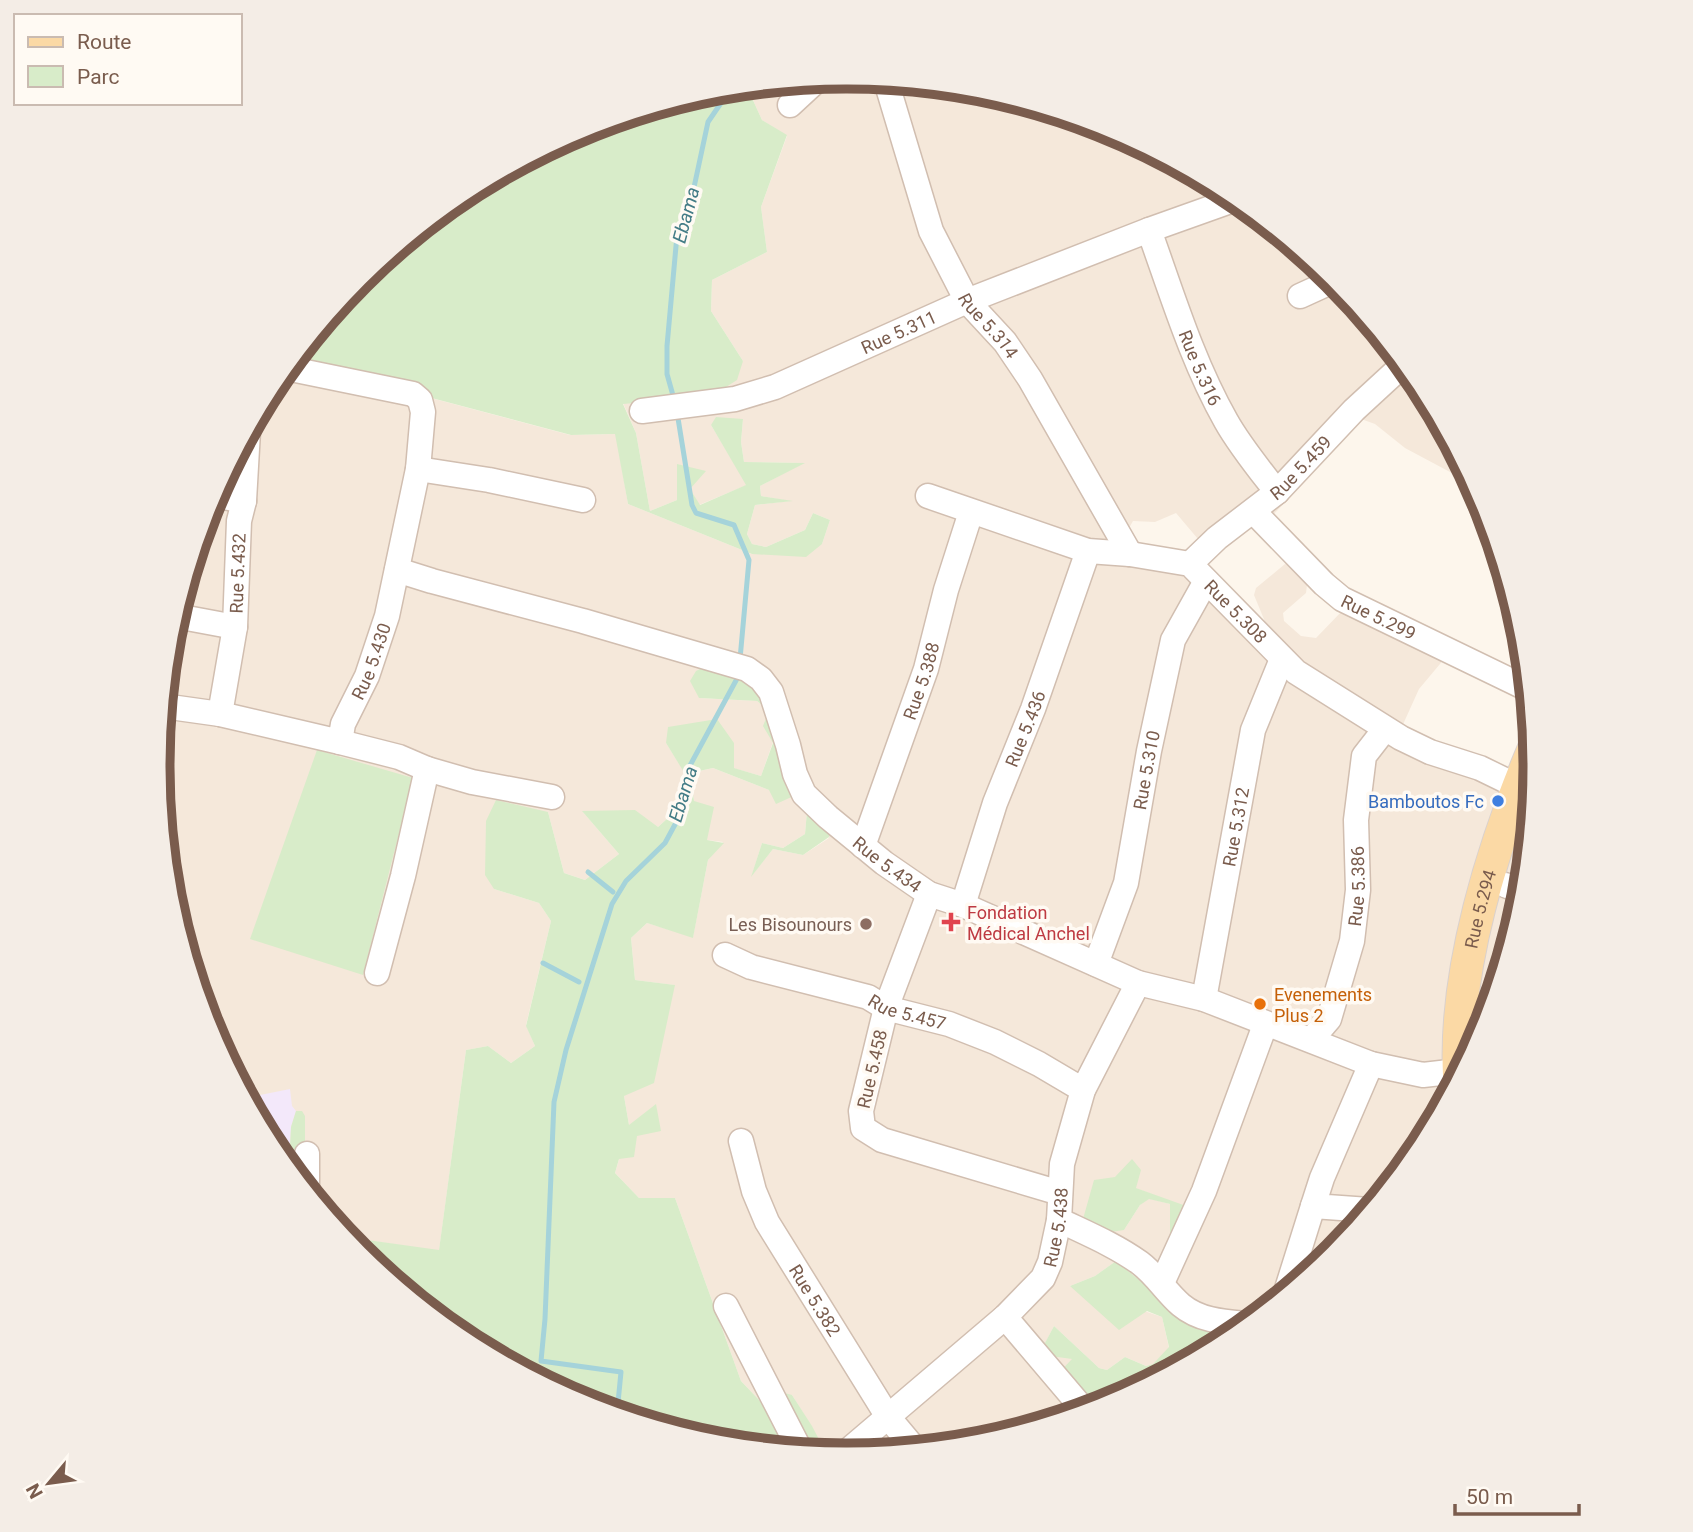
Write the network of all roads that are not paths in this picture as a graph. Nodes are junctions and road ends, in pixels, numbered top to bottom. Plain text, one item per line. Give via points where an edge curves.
1 (805, 91) edge
2 (889, 91) edge
3 (790, 105) dead end
4 (1223, 204) edge
5 (1149, 230) junction
6 (1323, 285) edge
7 (1300, 296) dead end
8 (967, 301) junction
9 (298, 370) edge
10 (1396, 372) edge
11 (642, 411) dead end
12 (247, 454) edge
13 (418, 469) junction
14 (1277, 492) junction
15 (928, 496) dead end
16 (226, 497) edge
17 (583, 500) dead end
18 (244, 501) junction
19 (1252, 511) junction
20 (971, 512) junction
21 (1088, 551) junction
22 (1130, 554) junction
23 (397, 570) junction
24 (1198, 573) junction
25 (187, 618) edge
26 (235, 626) junction
27 (1282, 659) junction
28 (1518, 684) edge
29 (173, 707) edge
30 (220, 714) junction
31 (1385, 729) junction
32 (340, 742) junction
33 (427, 769) junction
34 (552, 797) dead end
35 (1522, 797) edge
36 (1522, 805) edge
37 (863, 846) junction
38 (929, 894) junction
39 (1509, 903) edge
40 (963, 905) junction
41 (725, 955) dead end
42 (1096, 964) junction
43 (377, 973) dead end
44 (1138, 983) junction
45 (1204, 999) junction
46 (886, 1008) junction
47 (1265, 1025) junction
48 (1470, 1029) edge
49 (1311, 1040) junction
50 (1464, 1042) edge
51 (1371, 1064) junction
52 (1451, 1068) edge
53 (1083, 1090) junction
54 (741, 1141) dead end
55 (307, 1154) dead end
56 (307, 1174) edge
57 (1060, 1193) junction
58 (1313, 1206) junction
59 (1357, 1209) edge
60 (1059, 1220) junction
61 (1291, 1277) edge
62 (1162, 1283) junction
63 (726, 1306) dead end
64 (1005, 1317) junction
65 (1231, 1323) edge
66 (1077, 1402) edge
67 (888, 1417) junction
68 (795, 1440) edge
69 (907, 1440) edge
70 (858, 1442) edge

1 - 3 street
2 - 8 street, Rue 5.314 via 931,231
4 - 5 street, Rue 5.311
5 - 8 street, Rue 5.311
5 - 14 street, Rue 5.316 via 1212,396 1245,452
6 - 7 street
8 - 11 street, Rue 5.311 via 775,387 735,399
8 - 22 street, Rue 5.314 via 1005,342 1030,379
9 - 13 street, Rue 5.430 via 413,394 423,412
10 - 14 street, Rue 5.459
12 - 18 street, Rue 5.432
13 - 17 street
13 - 23 street, Rue 5.430
14 - 19 street, Rue 5.459
15 - 20 street, Rue 5.308
16 - 18 street
18 - 26 street, Rue 5.432 via 239,521
19 - 24 street, Rue 5.459 via 1217,538
19 - 28 street, Rue 5.299 via 1342,599
20 - 21 street, Rue 5.308
20 - 37 street, Rue 5.388 via 926,669
21 - 22 street, Rue 5.308
21 - 40 street, Rue 5.436 via 995,803
22 - 24 street, Rue 5.308
23 - 32 street, Rue 5.430 via 387,616
23 - 37 street, Rue 5.434 via 743,668 771,692 804,794
24 - 27 street, Rue 5.308
24 - 42 street, Rue 5.310 via 1173,640 1126,883
25 - 26 street
26 - 30 street, Rue 5.432
27 - 31 street, Rue 5.308
27 - 45 street, Rue 5.312 via 1253,730
29 - 30 street
30 - 32 street
31 - 35 street, Rue 5.308 via 1430,752 1480,768
31 - 49 street, Rue 5.386 via 1364,756 1356,820 1358,890 1352,942 1329,1019
32 - 33 street
33 - 34 street
33 - 43 street
36 - 50 main road, Rue 5.294 via 1486,883 1463,986
37 - 38 street, Rue 5.434
38 - 40 street, Rue 5.434
38 - 46 street, Rue 5.458
39 - 48 main road, Rue 5.294 via 1477,990
40 - 42 street, Rue 5.434
41 - 46 street, Rue 5.457 via 751,967 869,998
42 - 44 street, Rue 5.434
44 - 45 street, Rue 5.434
44 - 53 street, Rue 5.438
45 - 47 street, Rue 5.434
46 - 53 street, Rue 5.457 via 995,1042
46 - 57 street, Rue 5.458 via 861,1111 863,1128 881,1140
47 - 49 street, Rue 5.434
47 - 62 street via 1203,1191
49 - 51 street, Rue 5.434
51 - 52 street, Rue 5.434 via 1423,1075
51 - 58 street
53 - 57 street, Rue 5.438 via 1062,1164
54 - 67 street, Rue 5.382 via 767,1222
55 - 56 street
57 - 60 street, Rue 5.438
58 - 59 street
58 - 61 street
60 - 62 street via 1125,1253
60 - 64 street, Rue 5.438 via 1047,1269 1036,1287
62 - 65 street via 1198,1316
63 - 68 street
64 - 66 street
64 - 67 street, Rue 5.438
67 - 69 street, Rue 5.382
67 - 70 street, Rue 5.438

